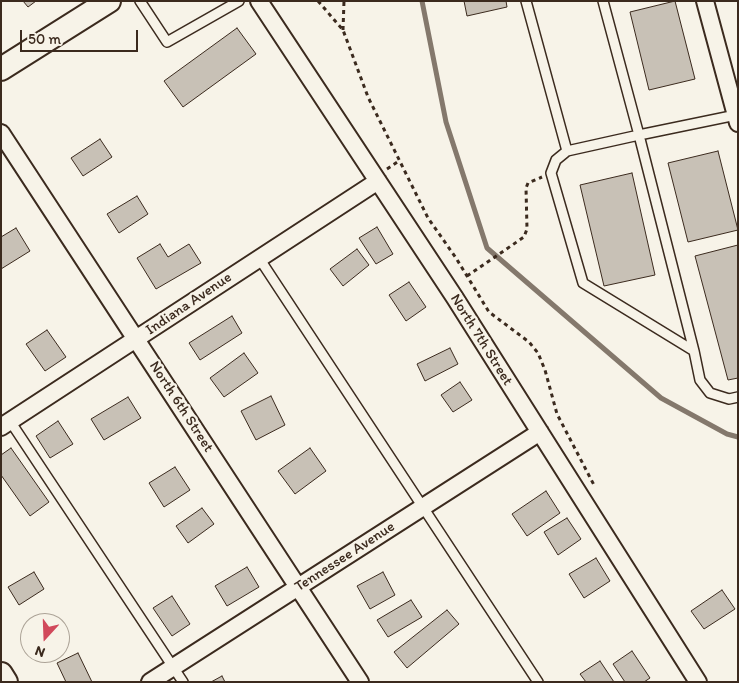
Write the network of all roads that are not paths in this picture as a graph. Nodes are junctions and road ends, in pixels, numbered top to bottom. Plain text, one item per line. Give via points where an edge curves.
1 (109, 1) edge
2 (140, 1) edge
3 (239, 1) edge
4 (259, 1) edge
5 (526, 1) edge
6 (603, 1) edge
7 (705, 1) edge
8 (1, 69) edge
9 (737, 117) edge
10 (1, 133) edge
11 (639, 135) junction
12 (567, 151) junction
13 (378, 181) junction
14 (259, 258) junction
15 (136, 339) junction
16 (694, 352) junction
17 (738, 397) edge
18 (6, 424) edge
19 (540, 432) junction
20 (424, 507) junction
21 (298, 588) junction
22 (173, 667) junction
23 (1, 674) edge
24 (696, 681) edge
25 (6, 682) edge
26 (150, 682) edge
27 (183, 682) edge
28 (360, 682) edge
29 (538, 682) edge

1 - 8 street
2 - 3 lane via 167,42
4 - 13 street, North 7th Street
5 - 12 lane
6 - 11 lane
7 - 9 street
9 - 11 lane
10 - 15 street, North 6th Street
11 - 12 lane
11 - 16 lane
12 - 16 lane via 556,160 551,173 583,283
13 - 14 street, Indiana Avenue
13 - 19 street, North 7th Street
14 - 15 street, Indiana Avenue
14 - 20 lane
15 - 18 street, Indiana Avenue
15 - 21 street, North 6th Street
16 - 17 lane via 700,380 710,393 729,399
18 - 22 lane
19 - 20 street, Tennessee Avenue
19 - 24 street, North 7th Street
20 - 21 street, Tennessee Avenue
20 - 29 lane
21 - 22 street, Tennessee Avenue
21 - 28 street, North 6th Street
22 - 26 street, Tennessee Avenue
22 - 27 lane
23 - 25 street

